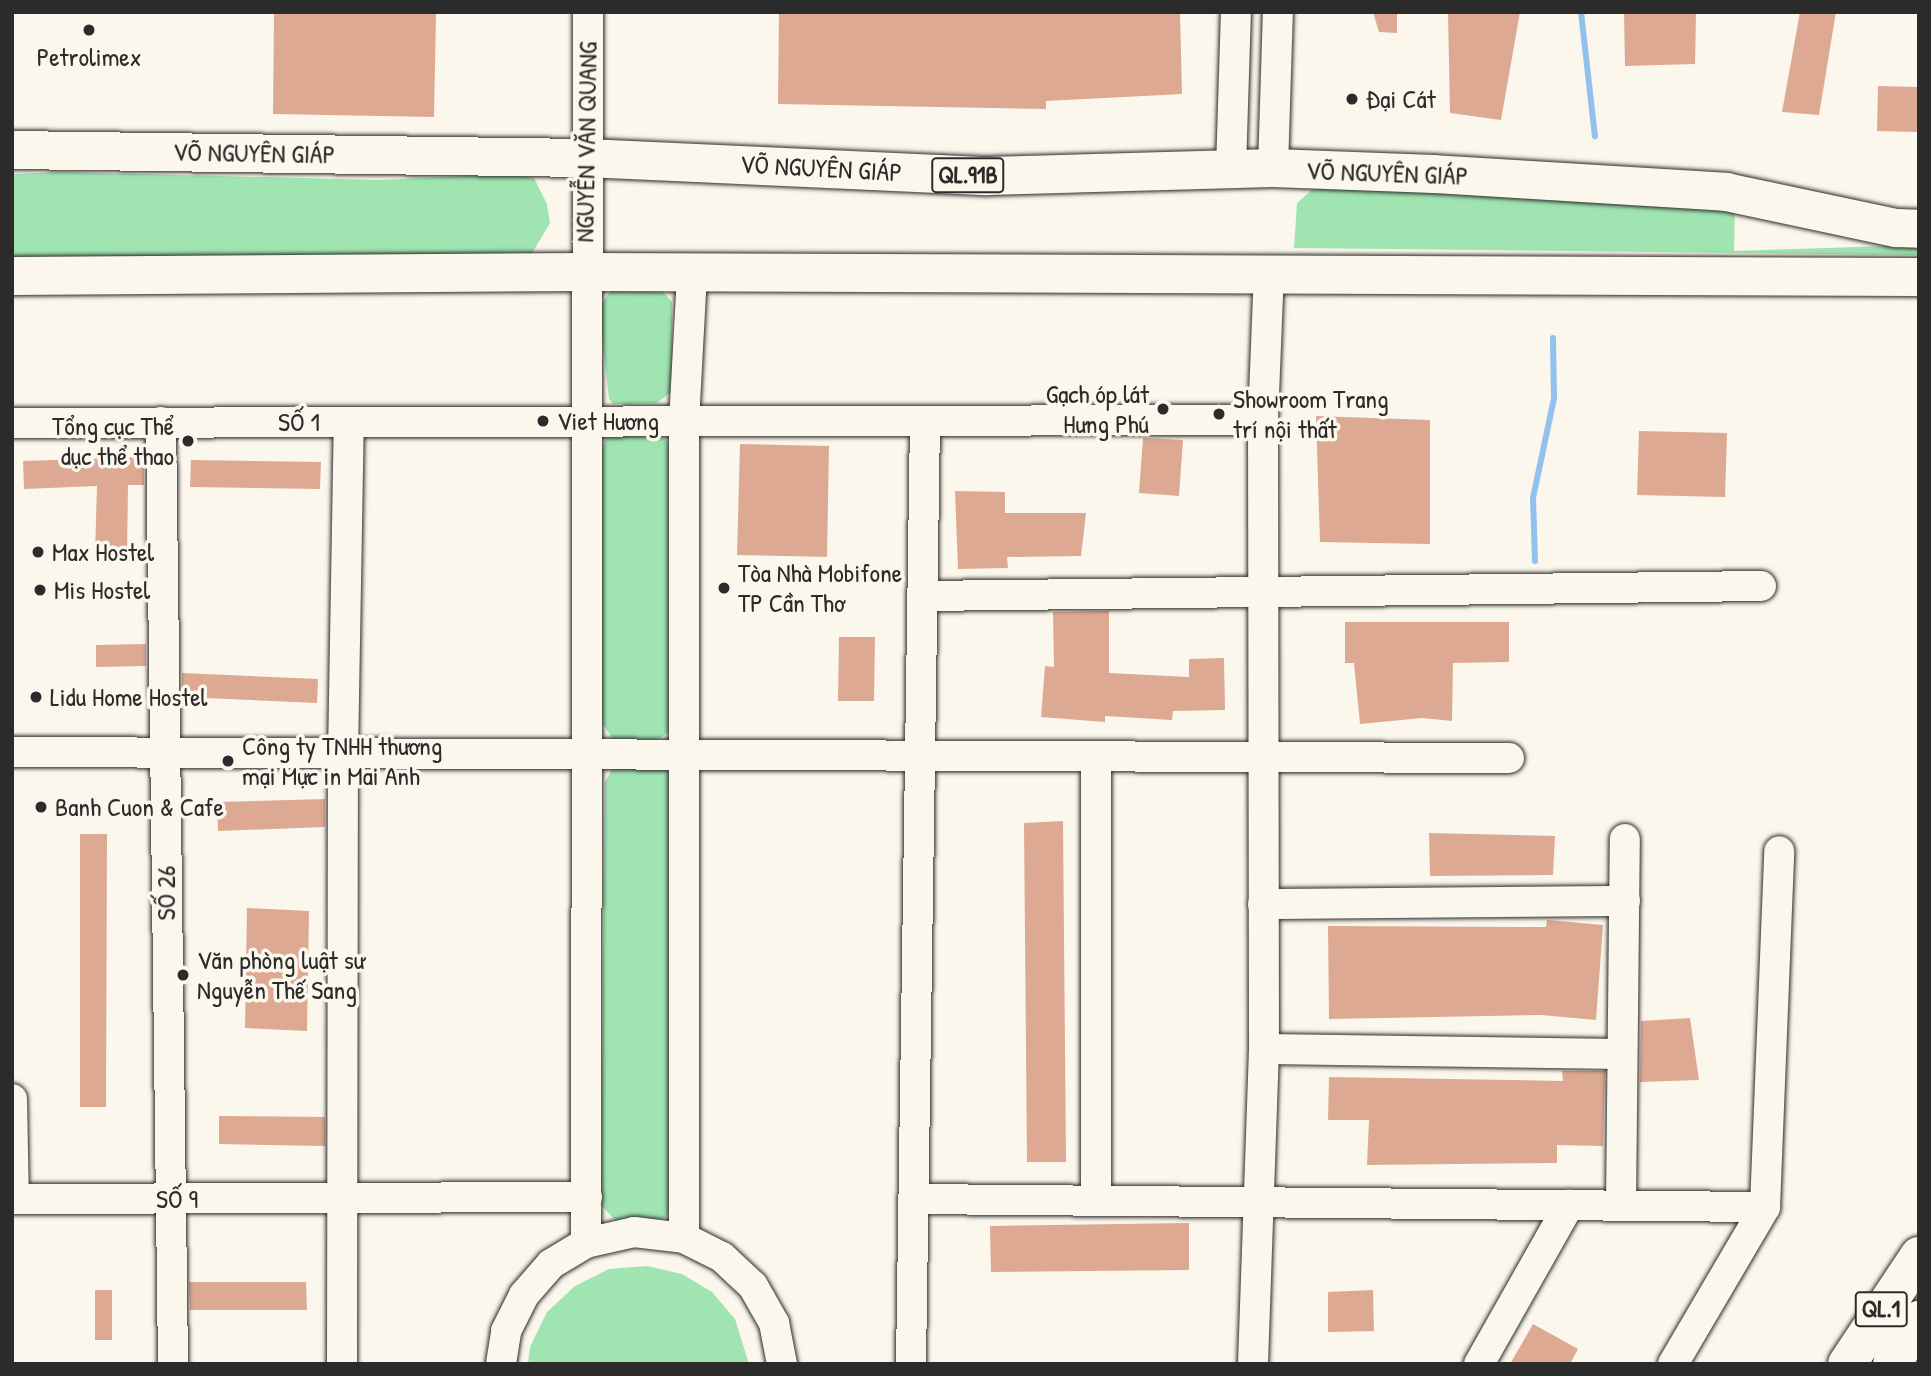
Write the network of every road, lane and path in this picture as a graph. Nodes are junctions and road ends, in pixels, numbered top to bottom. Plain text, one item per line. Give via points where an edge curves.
1 (588, 12) edge
2 (1236, 12) edge
3 (1278, 12) edge
4 (12, 150) edge
5 (586, 158) junction
6 (1273, 168) junction
7 (1231, 169) junction
8 (1919, 229) edge
9 (585, 272) junction
10 (1269, 272) junction
11 (692, 274) junction
12 (12, 276) edge
13 (1919, 277) edge
14 (586, 420) junction
15 (1263, 420) junction
16 (161, 422) junction
17 (349, 422) junction
18 (684, 422) junction
19 (12, 424) edge
20 (925, 424) junction
21 (1761, 586) dead end
22 (1264, 590) junction
23 (922, 596) junction
24 (12, 752) edge
25 (164, 754) junction
26 (343, 755) junction
27 (586, 755) junction
28 (685, 755) junction
29 (920, 756) junction
30 (1096, 757) junction
31 (1263, 757) junction
32 (1509, 758) dead end
33 (1625, 839) dead end
34 (1779, 851) dead end
35 (1625, 901) junction
36 (1263, 904) junction
37 (1264, 1049) junction
38 (1622, 1054) junction
39 (12, 1099) edge
40 (587, 1197) junction
41 (13, 1199) edge
42 (168, 1199) junction
43 (342, 1199) junction
44 (913, 1199) junction
45 (1096, 1201) junction
46 (1262, 1202) junction
47 (1569, 1205) junction
48 (1621, 1205) junction
49 (1765, 1207) junction
50 (1919, 1236) edge
51 (684, 1238) junction
52 (586, 1243) junction
53 (1919, 1256) edge
54 (1878, 1313) junction
55 (1919, 1320) edge
56 (173, 1364) edge
57 (342, 1364) edge
58 (501, 1364) edge
59 (782, 1364) edge
60 (911, 1364) edge
61 (1253, 1364) edge
62 (1479, 1364) edge
63 (1673, 1364) edge
64 (1847, 1364) edge
65 (1892, 1364) edge

1 - 5 street, NGUYỄN VĂN QUANG
2 - 7 street
3 - 6 street
4 - 5 highway, VÕ NGUYÊN GIÁP / QL.91B
5 - 7 highway, VÕ NGUYÊN GIÁP / QL.91B via 988,176
5 - 9 street, NGUYỄN VĂN QUANG
6 - 7 highway, VÕ NGUYÊN GIÁP / QL.91B
6 - 8 highway, VÕ NGUYÊN GIÁP / QL.91B via 1726,192
9 - 11 highway
9 - 12 highway
9 - 14 street, NGUYỄN VĂN QUANG
10 - 11 highway
10 - 13 highway
10 - 15 street
11 - 18 street
14 - 17 street, SỐ 1
14 - 18 street, SỐ 1
14 - 27 street, NGUYỄN VĂN QUANG
15 - 20 street, SỐ 1
15 - 22 street
16 - 17 street, SỐ 1
16 - 19 street, SỐ 1
16 - 25 street, SỐ 26
17 - 26 street
18 - 20 street, SỐ 1
18 - 28 street
20 - 23 street
21 - 22 street
22 - 23 street
22 - 31 street
23 - 29 street
24 - 25 street
25 - 26 street
25 - 42 street, SỐ 26
26 - 27 street
26 - 43 street
27 - 28 street
27 - 40 street, NGUYỄN VĂN QUANG
28 - 29 street
28 - 51 street
29 - 30 street
29 - 44 street
30 - 31 street
30 - 45 street
31 - 32 street
31 - 36 street
33 - 35 street
34 - 49 street
35 - 36 street
35 - 38 street
36 - 37 street
37 - 38 street
37 - 46 street
38 - 48 street
39 - 41 street
40 - 43 street, SỐ 9
40 - 52 street, NGUYỄN VĂN QUANG
41 - 42 street, SỐ 9
42 - 43 street, SỐ 9
42 - 56 street, SỐ 26
43 - 57 street
44 - 45 street
44 - 60 street
45 - 46 street
46 - 47 street
46 - 61 street
47 - 48 street
47 - 62 street
48 - 49 street
49 - 63 street
50 - 54 highway
51 - 52 street via 634,1232
51 - 59 street via 722,1256 753,1286 774,1322
52 - 58 street via 551,1264 524,1295 506,1331
53 - 54 highway, QL.1
54 - 64 highway, QL.1
55 - 65 highway, QL.1

